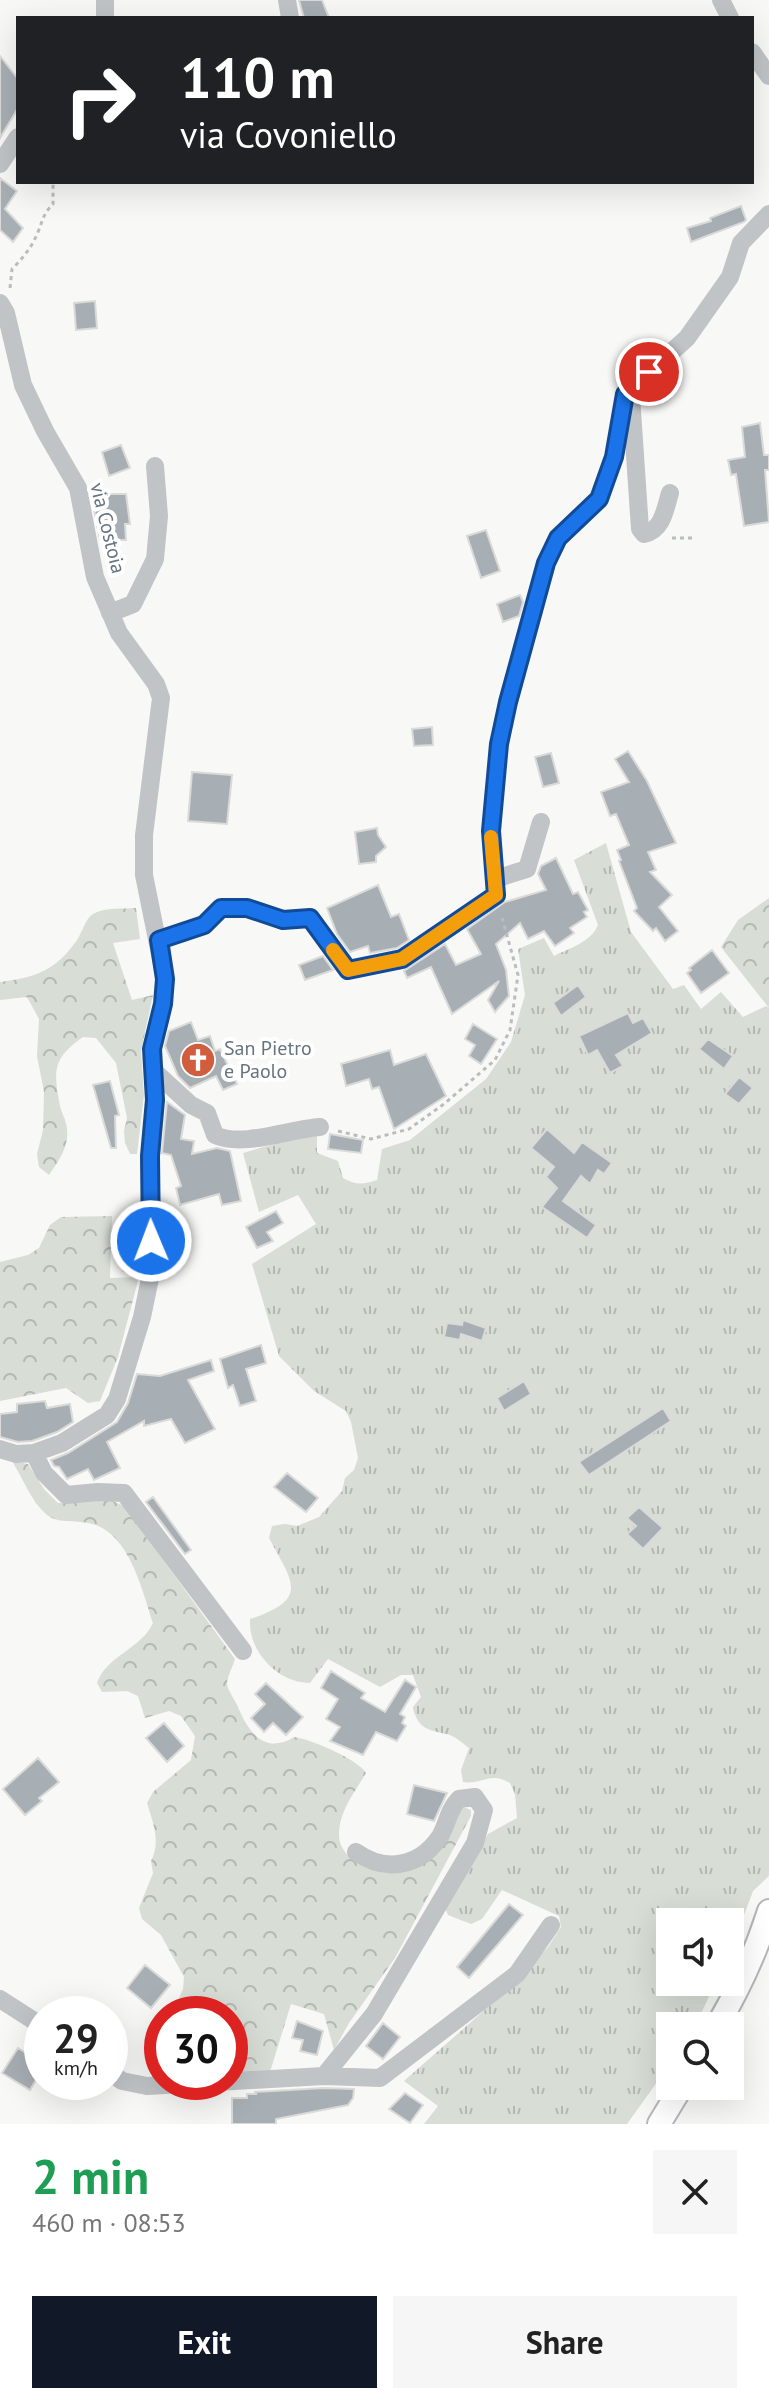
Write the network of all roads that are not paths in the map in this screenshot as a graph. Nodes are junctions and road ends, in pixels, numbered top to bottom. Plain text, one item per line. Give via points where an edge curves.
1 (754, 55) edge
2 (769, 76) edge
3 (16, 140) edge
4 (0, 164) edge
5 (769, 214) edge
6 (3, 308) edge
7 (630, 389) junction
8 (155, 466) dead end
9 (670, 493) dead end
10 (110, 613) junction
11 (541, 822) dead end
12 (495, 887) junction
13 (159, 940) junction
14 (153, 1070) junction
15 (320, 1127) road end
16 (0, 1449) edge
17 (34, 1453) junction
18 (243, 1651) dead end
19 (356, 1852) dead end
20 (769, 1911) edge
21 (551, 1925) dead end
22 (0, 1999) edge
23 (726, 2012) edge
24 (24, 2014) edge
25 (324, 2076) junction
26 (128, 2082) edge
27 (674, 2100) edge
28 (659, 2124) edge

1 - 2 street
3 - 4 street
5 - 7 street via 741,243 730,277 687,338
6 - 10 street, via Costoia via 23,385 78,488 95,577
7 - 9 street via 644,534 662,521
7 - 12 street via 599,499 558,538 546,563 508,702 491,831
8 - 10 street via 155,559 133,604
10 - 13 street, via Costoia via 161,698 144,835 144,875
11 - 12 street via 527,869
12 - 13 street via 402,959 348,970 310,918 283,920 247,908 221,908 204,925
13 - 14 street, via Costoia via 165,979
14 - 15 street via 207,1113 215,1135 227,1141
14 - 17 street, via Costoia via 152,1269 128,1370 107,1415 62,1443
16 - 17 street
17 - 18 street via 44,1473 66,1495 124,1493
19 - 25 street via 370,1862 411,1861 439,1838 459,1799 475,1797 484,1810 475,1843 374,2014
20 - 23 main road
21 - 25 street via 517,1974 380,2078
22 - 24 street
25 - 26 street via 147,2086
27 - 28 main road

